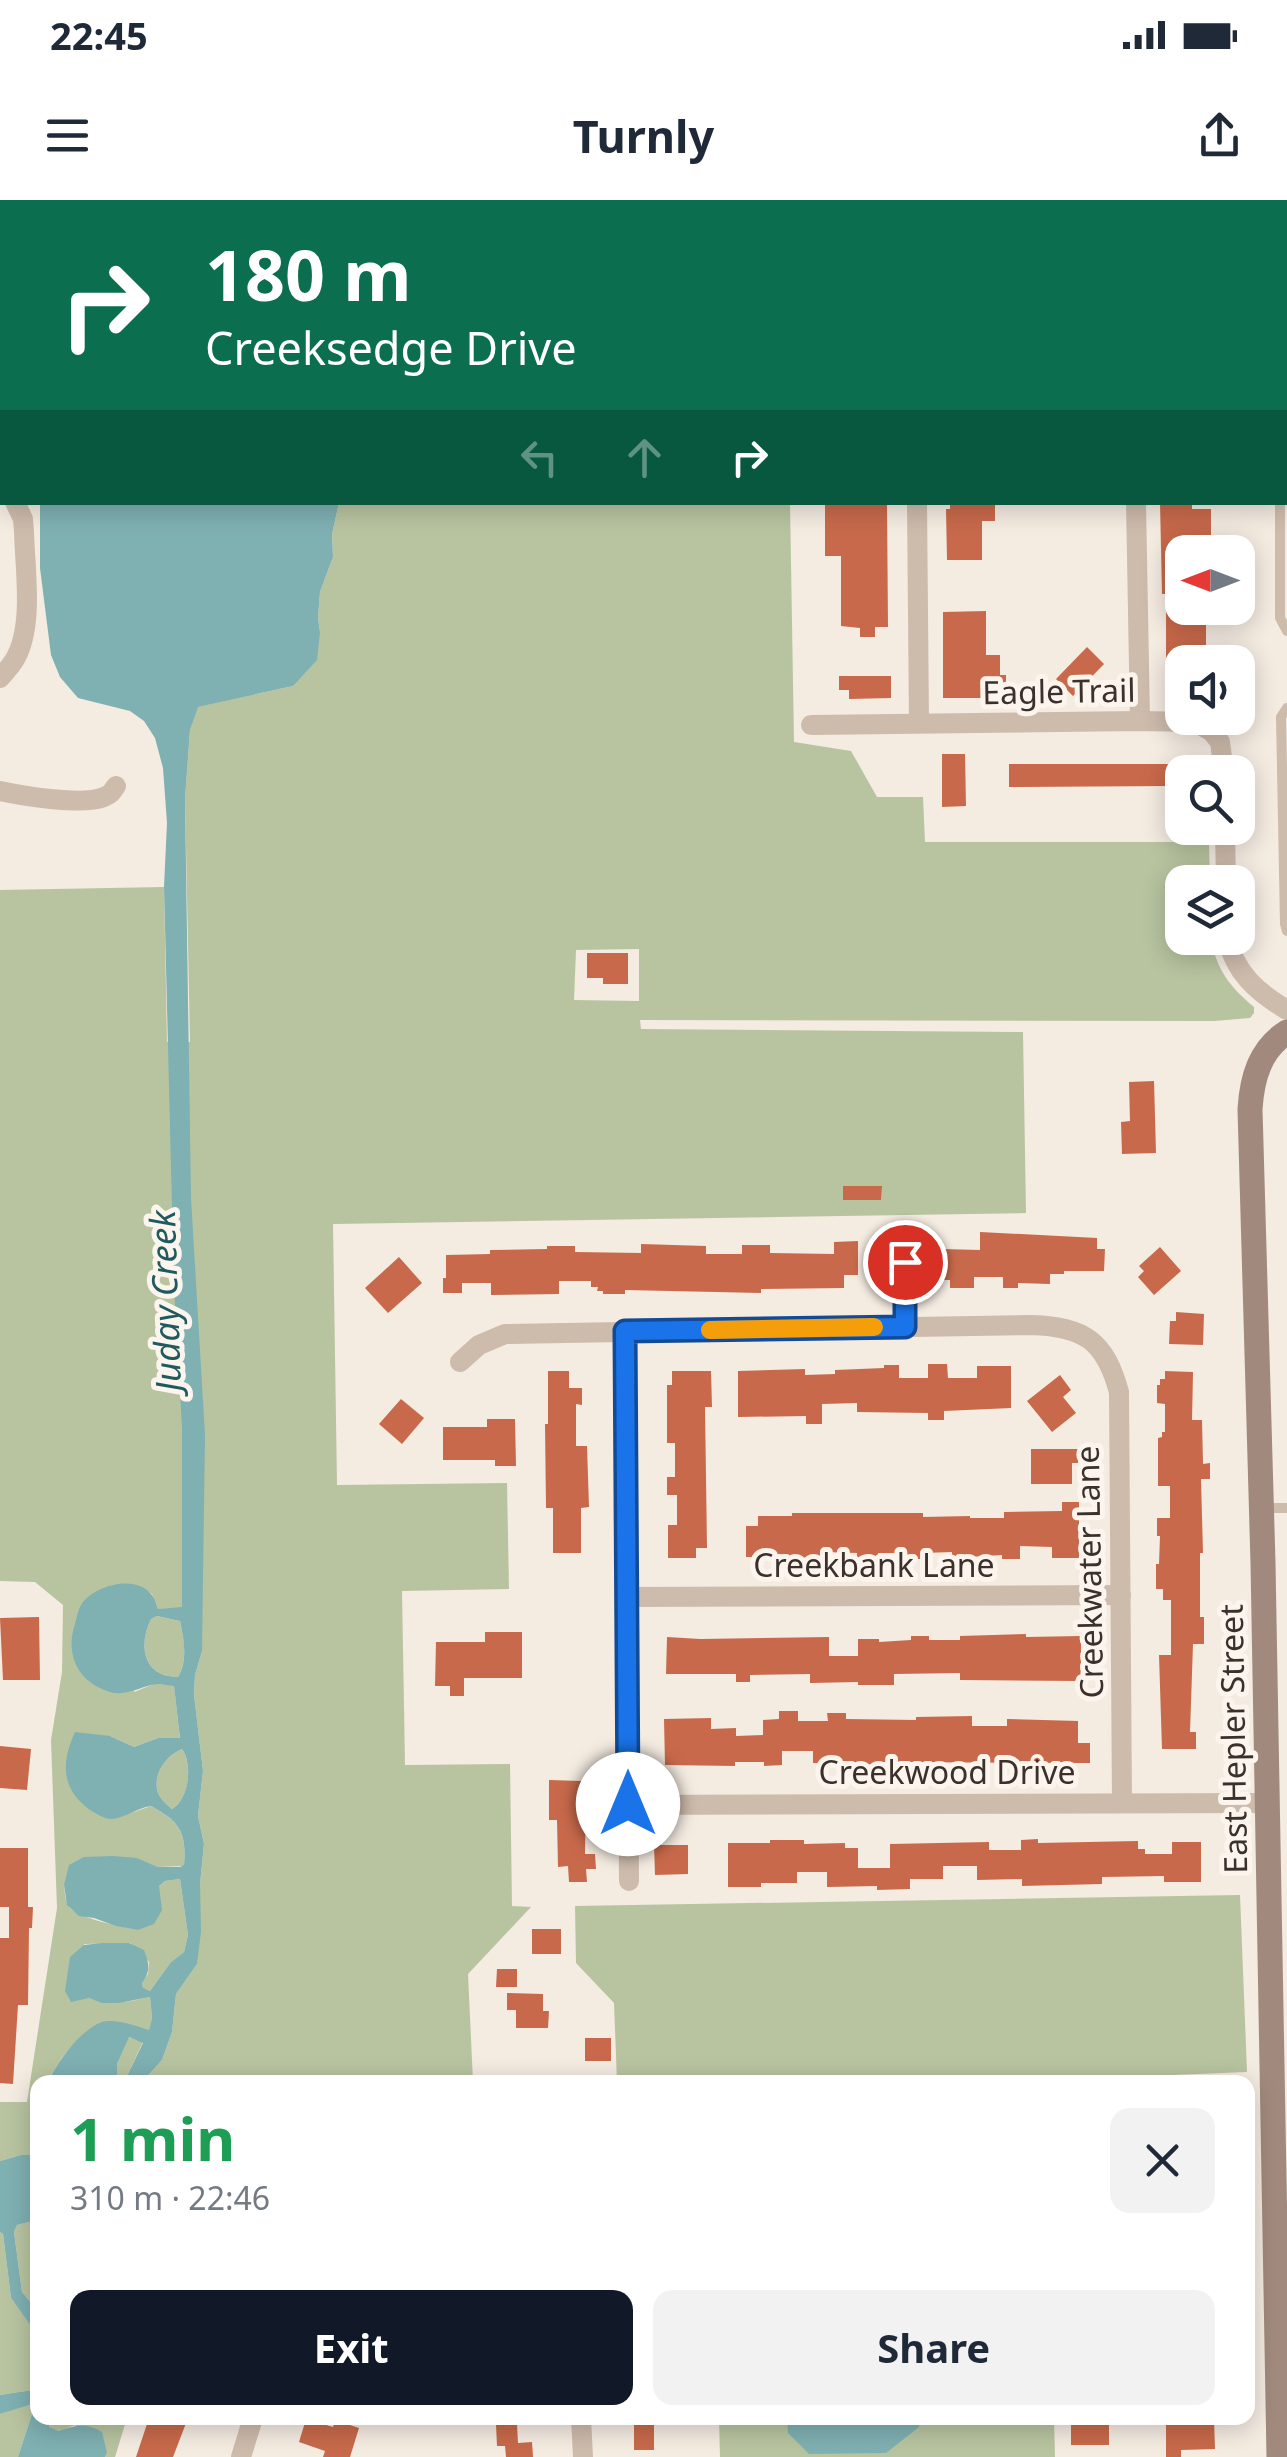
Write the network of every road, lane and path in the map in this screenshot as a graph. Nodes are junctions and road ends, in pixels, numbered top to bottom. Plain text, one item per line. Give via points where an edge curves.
1 (17, 505) edge
2 (917, 505) edge
3 (1136, 505) edge
4 (1280, 505) edge
5 (1287, 631) edge
6 (0, 678) edge
7 (1287, 708) edge
8 (1140, 721) junction
9 (920, 723) junction
10 (810, 725) dead end
11 (1222, 755) edge
12 (116, 786) dead end
13 (0, 791) edge
14 (1287, 930) edge
15 (1233, 955) edge
16 (1287, 1010) edge
17 (1287, 1032) edge
18 (905, 1230) dead end
19 (905, 1327) junction
20 (625, 1331) junction
21 (460, 1362) dead end
22 (1261, 1508) junction
23 (1287, 1508) edge
24 (626, 1596) junction
25 (1121, 1596) junction
26 (1122, 1802) junction
27 (1268, 1803) junction
28 (628, 1804) junction
29 (628, 1882) dead end
30 (1280, 2104) edge
31 (251, 2425) edge
32 (581, 2425) edge
33 (241, 2457) edge
34 (583, 2457) edge
35 (1279, 2457) edge

1 - 6 street via 26,613 23,640
2 - 9 street
3 - 8 street
4 - 5 lane via 1280,618
7 - 14 lane via 1281,717
8 - 9 street, Eagle Trail
8 - 11 street, Eagle Trail via 1195,722 1220,742
9 - 10 street, Eagle Trail
12 - 13 street via 97,799
15 - 16 street via 1244,976
17 - 22 street, East Hepler Street via 1264,1054 1251,1094
18 - 19 street
19 - 20 street
19 - 25 street, Creekwater Lane via 1049,1326 1104,1342 1118,1392
20 - 21 street via 505,1334
20 - 24 street
22 - 23 lane
22 - 27 street, East Hepler Street
24 - 25 street, Creekbank Lane
24 - 28 street
25 - 26 street, Creekwater Lane
26 - 27 street, Creekwood Drive
26 - 28 street, Creekwood Drive
27 - 30 street, East Hepler Street
28 - 29 street
30 - 35 street, East Hepler Street
31 - 33 street
32 - 34 street

